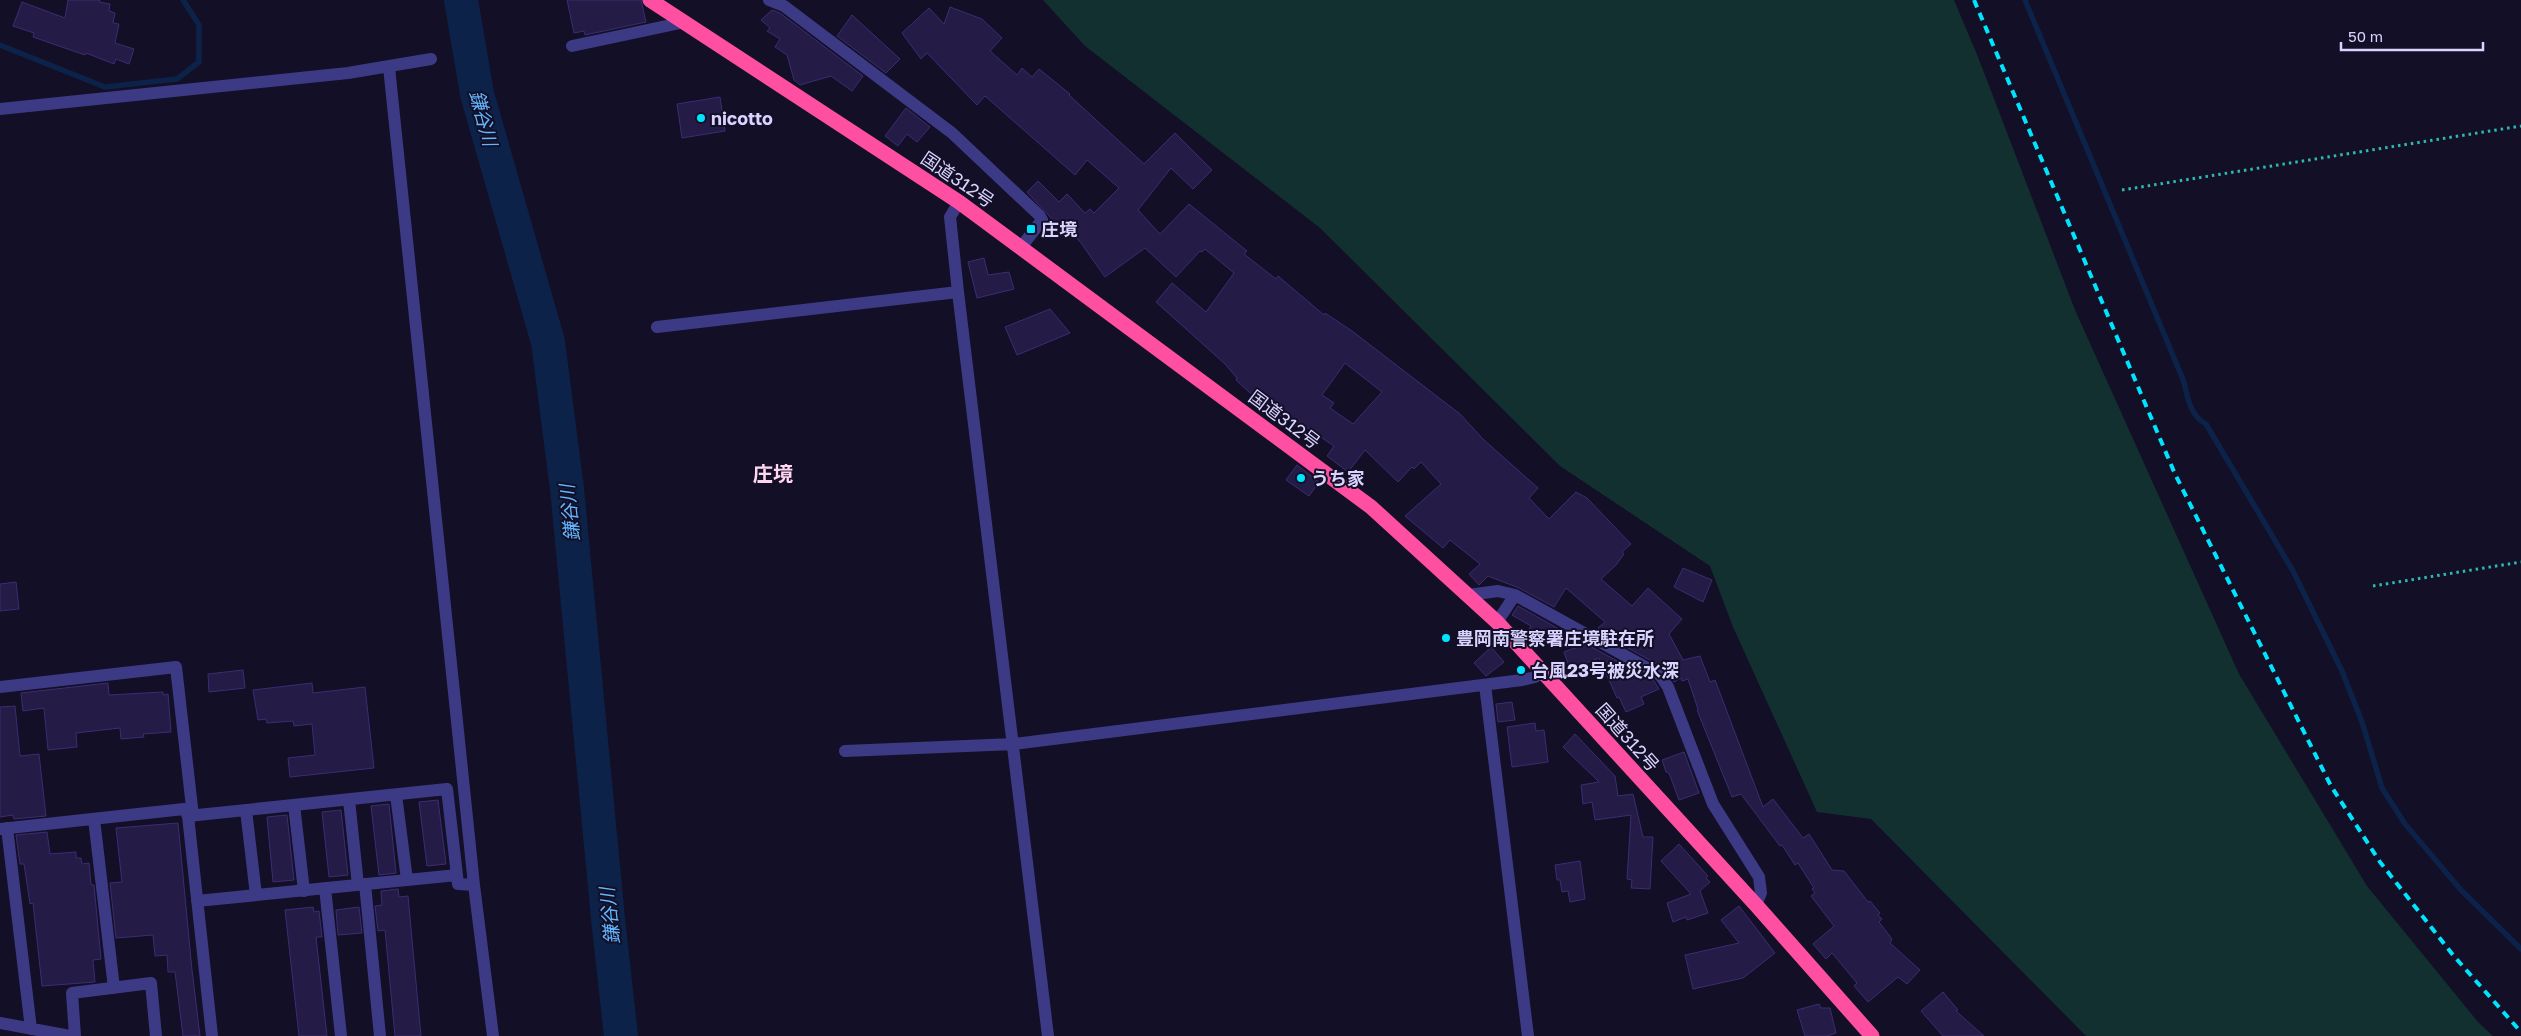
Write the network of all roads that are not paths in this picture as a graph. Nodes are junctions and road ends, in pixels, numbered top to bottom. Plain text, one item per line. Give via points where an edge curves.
1 (650, 0) edge
2 (769, 0) edge
3 (684, 22) junction
4 (572, 46) dead end
5 (431, 59) dead end
6 (389, 67) junction
7 (0, 109) edge
8 (959, 202) junction
9 (1022, 246) junction
10 (958, 292) junction
11 (657, 327) dead end
12 (1468, 595) junction
13 (1515, 595) junction
14 (1497, 622) junction
15 (1542, 670) junction
16 (1485, 684) junction
17 (0, 687) edge
18 (1014, 744) junction
19 (845, 751) dead end
20 (396, 795) junction
21 (349, 800) junction
22 (294, 805) junction
23 (246, 810) junction
24 (190, 816) junction
25 (94, 819) junction
26 (4, 828) edge
27 (457, 875) junction
28 (408, 880) junction
29 (361, 885) junction
30 (474, 885) junction
31 (325, 888) junction
32 (304, 890) junction
33 (256, 896) junction
34 (197, 901) junction
35 (1756, 904) junction
36 (114, 988) junction
37 (0, 1023) edge
38 (29, 1031) edge
39 (70, 1036) edge
40 (75, 1036) edge
41 (156, 1036) edge
42 (212, 1036) edge
43 (341, 1036) edge
44 (380, 1036) edge
45 (493, 1036) edge
46 (1048, 1036) edge
47 (1528, 1036) edge
48 (1872, 1036) edge

1 - 3 highway, 国道312号
2 - 9 street via 784,6 952,133 1039,215 1042,220
3 - 4 street
3 - 8 highway, 国道312号
5 - 6 street
6 - 7 street
6 - 30 street
8 - 9 highway, 国道312号
8 - 10 street via 950,217
9 - 12 highway, 国道312号 via 1371,507
10 - 11 street
10 - 18 street
12 - 13 street via 1498,591
12 - 14 highway, 国道312号
13 - 14 street
13 - 35 street via 1660,675 1668,687 1713,804 1759,877 1761,893
14 - 15 highway, 国道312号
15 - 16 street via 1536,677
15 - 35 highway, 国道312号
16 - 18 street
16 - 47 street
17 - 24 street via 176,667
18 - 19 street
18 - 46 street
20 - 21 street
20 - 27 street via 447,790
20 - 28 street
21 - 22 street
21 - 29 street
22 - 23 street
22 - 32 street
23 - 24 street
23 - 33 street
24 - 25 street via 184,809
24 - 34 street
25 - 26 street
25 - 36 street
26 - 38 street
27 - 28 street
27 - 30 street via 458,884
28 - 29 street
29 - 31 street
29 - 44 street
30 - 45 street
31 - 32 street
31 - 43 street
32 - 33 street
33 - 34 street
34 - 42 street
35 - 48 highway, 国道312号
36 - 40 street via 72,994
36 - 41 street via 151,983
37 - 38 street
38 - 39 street

